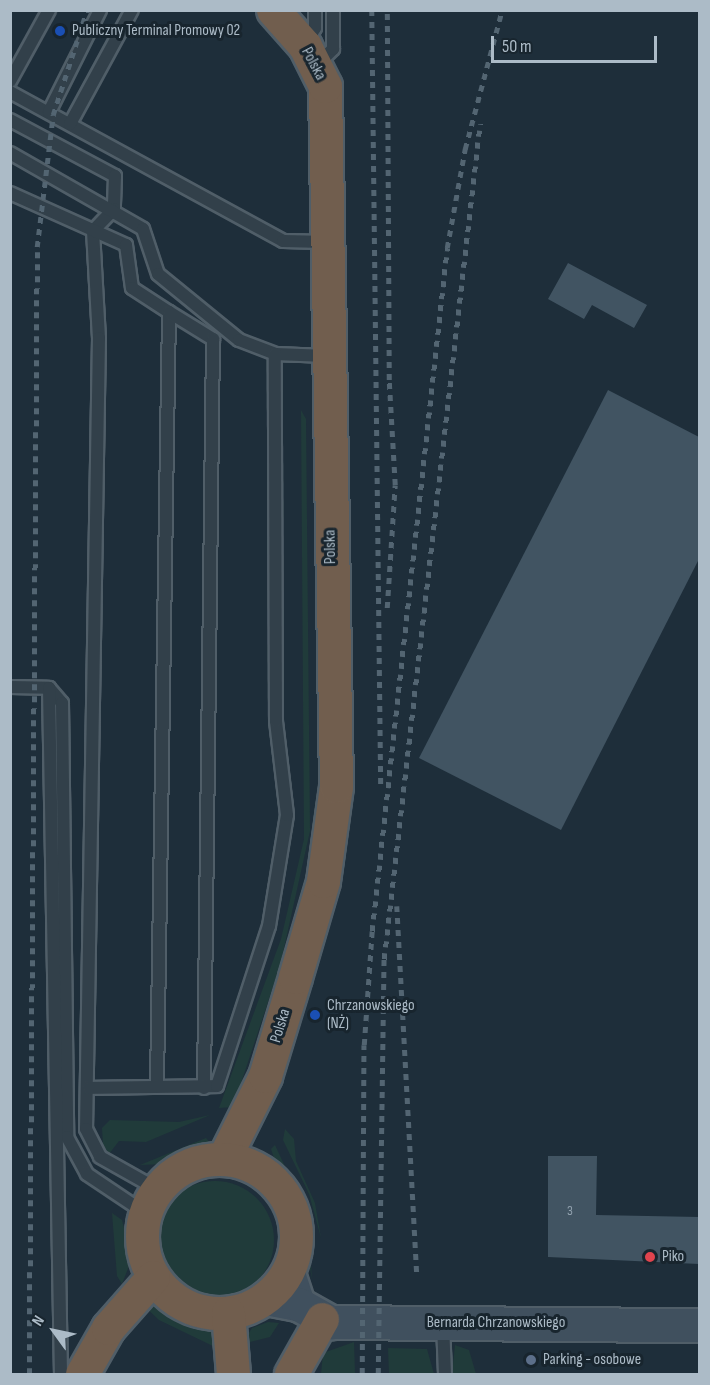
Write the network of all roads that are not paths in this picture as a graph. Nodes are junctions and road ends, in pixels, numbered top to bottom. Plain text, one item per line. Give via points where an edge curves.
1 (49, 10) edge
2 (100, 10) edge
3 (132, 10) edge
4 (315, 10) edge
5 (333, 10) edge
6 (278, 14) edge
7 (311, 56) junction
8 (10, 81) edge
9 (10, 92) edge
10 (49, 112) junction
11 (10, 120) edge
12 (70, 124) junction
13 (10, 153) edge
14 (10, 193) edge
15 (114, 208) junction
16 (93, 231) junction
17 (327, 242) junction
18 (169, 312) junction
19 (275, 354) junction
20 (328, 356) junction
21 (10, 687) edge
22 (49, 688) junction
23 (266, 1076) junction
24 (158, 1087) junction
25 (89, 1088) junction
26 (204, 1088) junction
27 (224, 1158) junction
28 (257, 1168) junction
29 (151, 1201) junction
30 (153, 1276) junction
31 (302, 1299) junction
32 (228, 1313) junction
33 (442, 1322) junction
34 (699, 1324) edge
35 (61, 1374) edge
36 (82, 1374) edge
37 (233, 1374) edge
38 (291, 1374) edge
39 (445, 1374) edge

1 - 8 lane
2 - 10 lane
3 - 12 lane
4 - 7 lane
5 - 7 lane via 333,49
6 - 7 highway, Polska
7 - 17 highway, Polska via 325,86
9 - 10 lane
10 - 12 lane
11 - 15 lane via 115,176
12 - 17 lane via 283,241
13 - 15 lane
14 - 16 lane
15 - 16 lane
15 - 19 lane via 143,229 158,273 188,301 239,340
16 - 18 lane via 126,245 132,288
16 - 25 lane via 99,339
17 - 20 highway, Polska
18 - 24 lane
18 - 26 lane via 213,339
19 - 20 lane
19 - 26 lane via 276,721 287,815 269,926 217,1086
20 - 23 highway, Polska via 333,818 323,881
21 - 22 lane
22 - 29 lane via 62,703 67,1137 87,1174
22 - 35 lane
23 - 27 highway, Polska
23 - 28 highway, Polska
24 - 25 lane
24 - 26 lane
25 - 29 lane via 86,1129 93,1149
27 - 28 highway
27 - 29 highway via 176,1171
28 - 31 highway via 290,1203
29 - 30 highway via 141,1235
30 - 32 highway via 182,1304
30 - 36 highway via 108,1328
31 - 32 highway via 266,1298
31 - 33 street, Bernarda Chrzanowskiego
31 - 38 highway
32 - 37 highway
33 - 34 street, Bernarda Chrzanowskiego
33 - 39 lane

